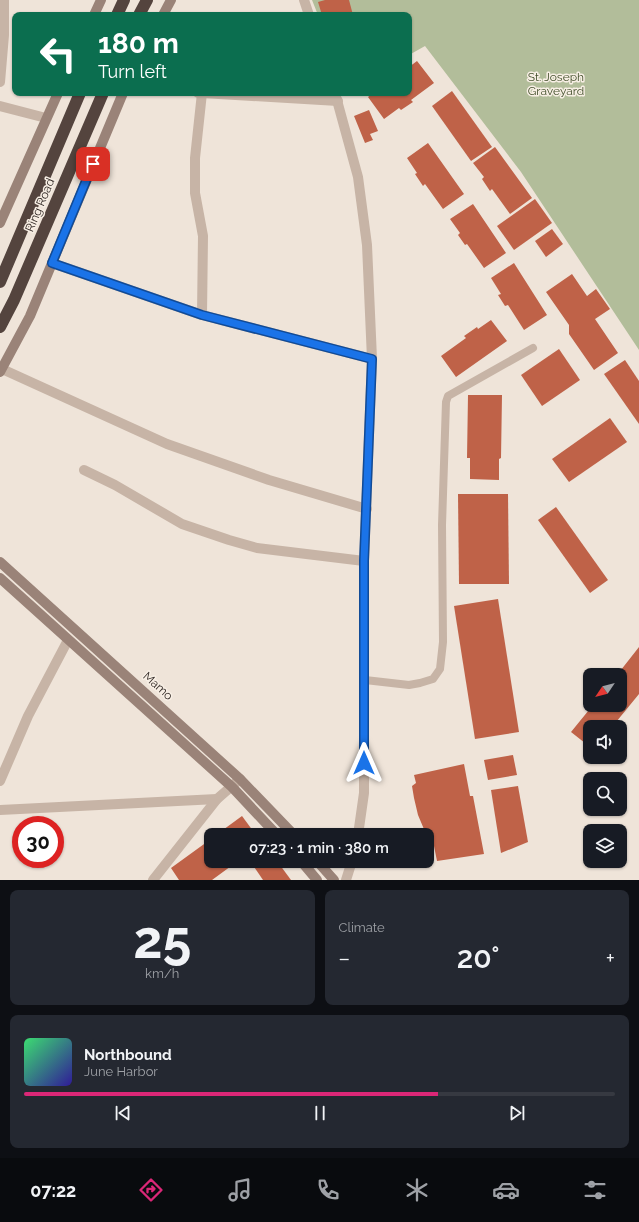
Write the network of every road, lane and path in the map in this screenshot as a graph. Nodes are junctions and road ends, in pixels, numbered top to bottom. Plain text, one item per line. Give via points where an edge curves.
1 (4, 0) edge
2 (101, 0) edge
3 (124, 0) edge
4 (147, 0) edge
5 (171, 0) edge
6 (304, 0) edge
7 (95, 12) edge
8 (118, 12) edge
9 (141, 12) edge
10 (164, 12) edge
11 (308, 12) edge
12 (0, 82) edge
13 (57, 96) edge
14 (79, 96) edge
15 (102, 96) edge
16 (122, 96) edge
17 (202, 96) edge
18 (303, 96) edge
19 (337, 97) edge
20 (0, 106) edge
21 (46, 118) junction
22 (0, 223) edge
23 (52, 263) junction
24 (0, 282) edge
25 (202, 315) junction
26 (0, 328) edge
27 (533, 348) dead end
28 (372, 359) junction
29 (1, 371) edge
30 (84, 470) dead end
31 (367, 509) junction
32 (364, 561) junction
33 (0, 562) edge
34 (0, 578) edge
35 (68, 640) junction
36 (365, 680) junction
37 (240, 779) junction
38 (0, 781) edge
39 (232, 787) junction
40 (217, 799) junction
41 (0, 810) edge
42 (271, 828) edge
43 (287, 828) edge
44 (359, 828) edge
45 (307, 868) edge
46 (323, 868) edge
47 (350, 868) edge
48 (153, 880) edge
49 (317, 880) edge
50 (334, 880) edge
51 (346, 880) edge

1 - 12 street
2 - 7 street
3 - 8 highway
4 - 9 highway
5 - 10 street
6 - 11 street
13 - 21 street
14 - 24 highway, Ring Road
15 - 26 highway, Ring Road
16 - 23 street
17 - 25 street via 195,158 195,193 203,236
18 - 19 street
19 - 28 street via 358,177 367,245
20 - 21 street
21 - 22 street
23 - 25 street
23 - 29 street via 30,316
25 - 28 street
27 - 36 lane via 448,396 446,402 440,669 433,679 409,685
28 - 31 street
29 - 31 street via 167,444 269,480
30 - 32 street via 182,524 229,540 257,548
31 - 32 street
32 - 36 street
33 - 37 street, Mamo
34 - 35 street
35 - 38 street via 28,716
35 - 39 street
36 - 44 street via 364,793
37 - 39 street
37 - 43 street, Mamo
39 - 40 street
39 - 42 street
40 - 41 street
40 - 48 street
45 - 49 street
46 - 50 street
47 - 51 street

